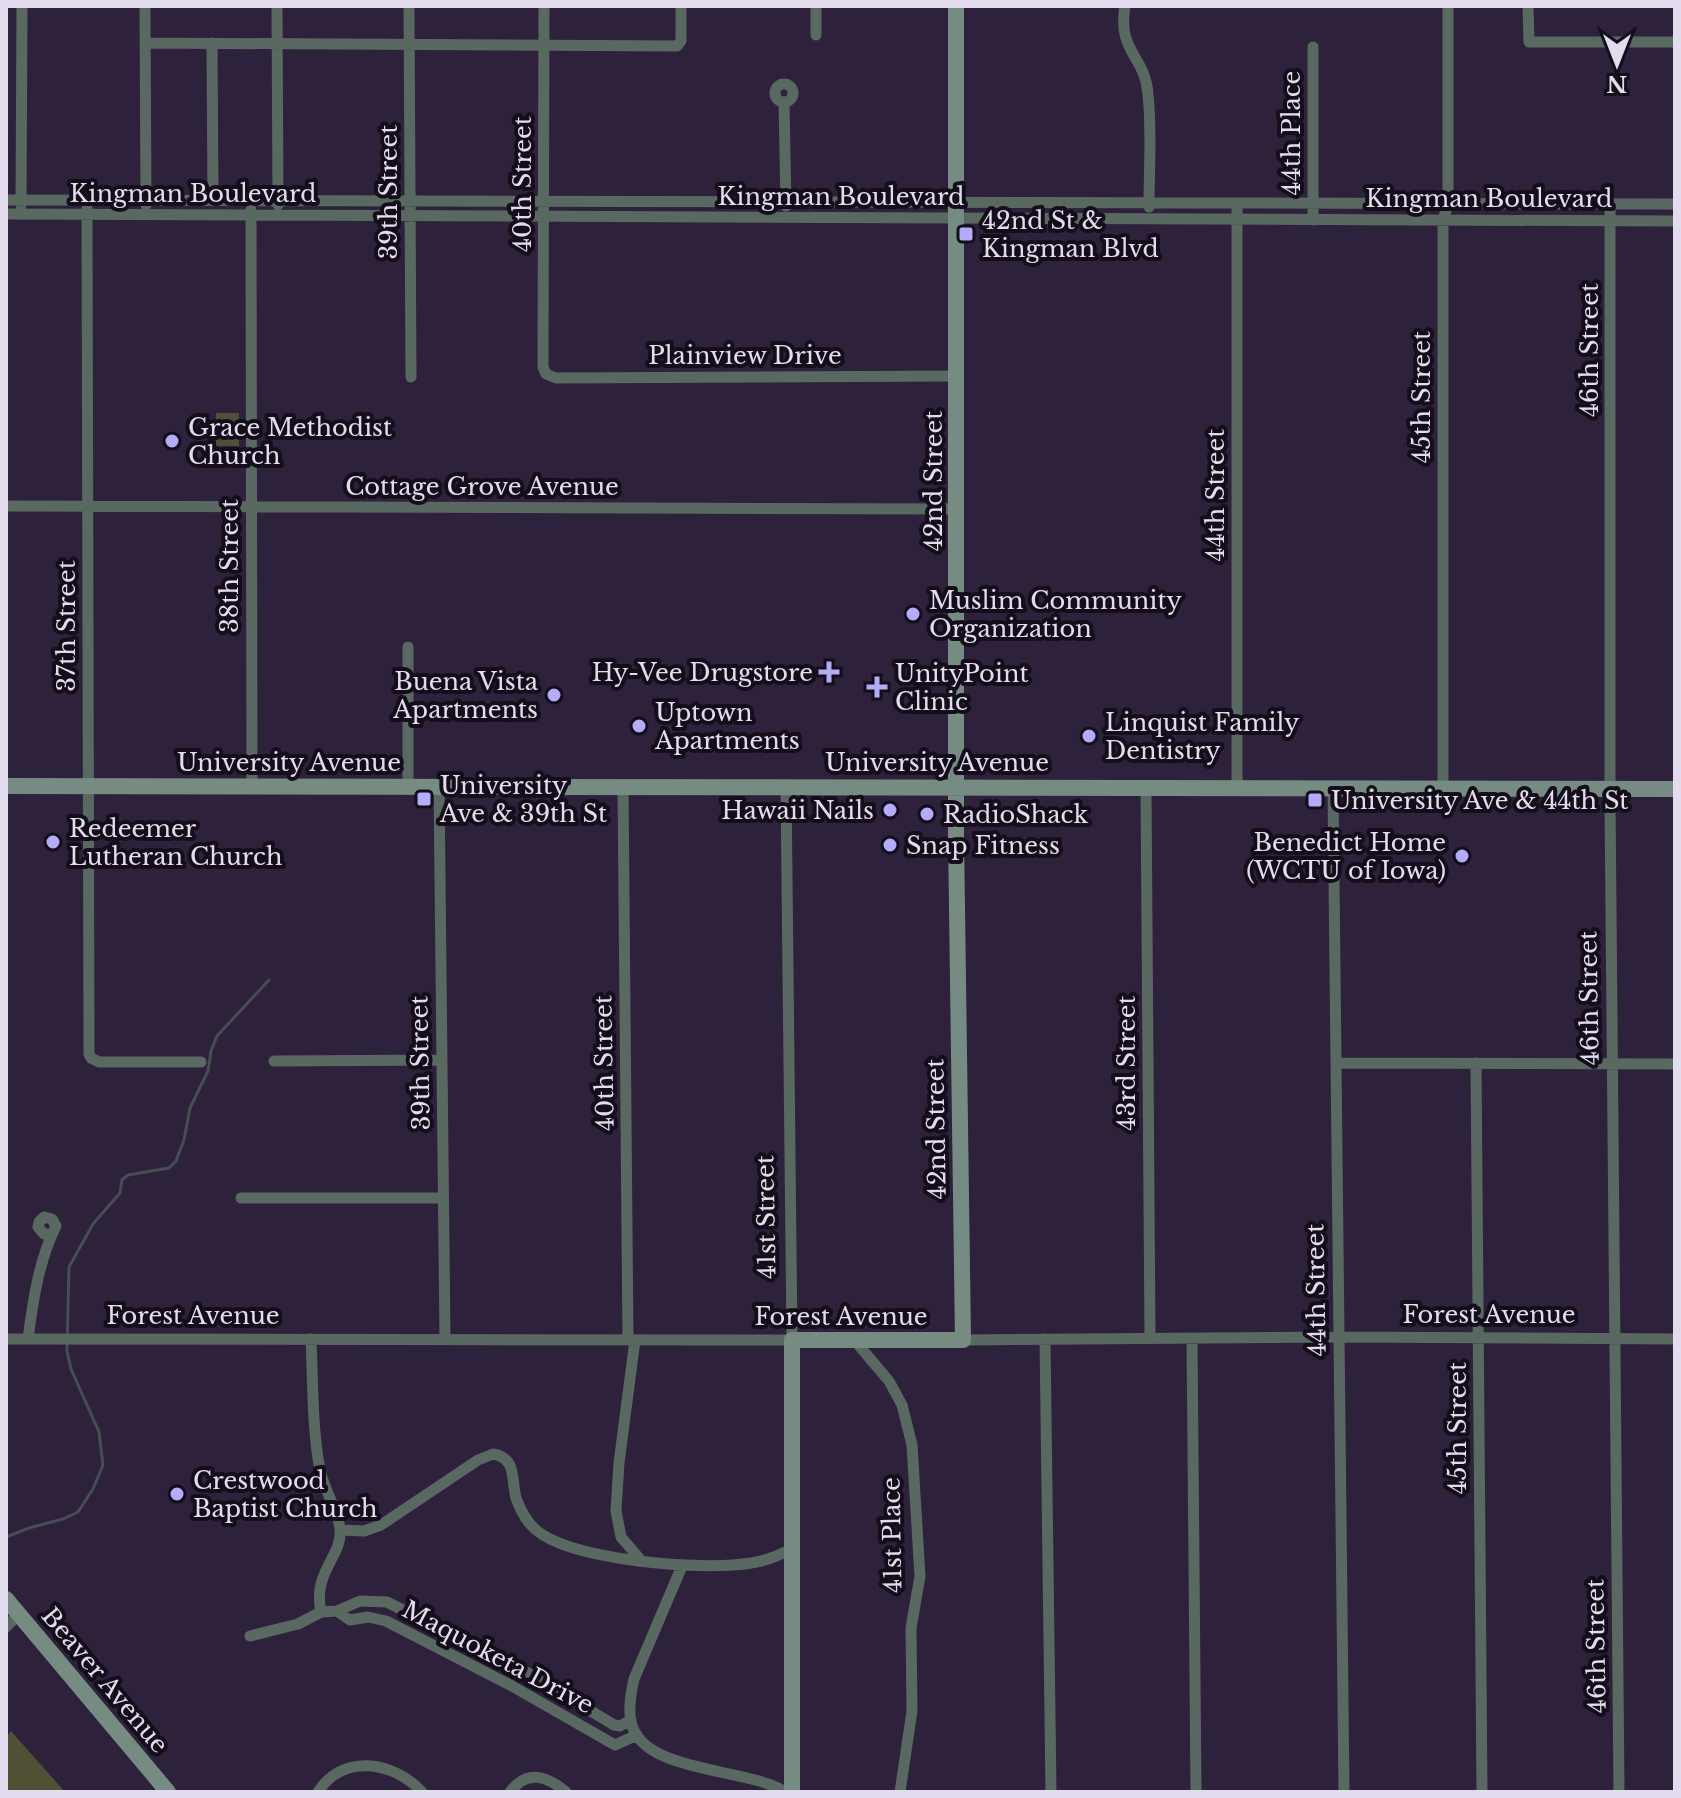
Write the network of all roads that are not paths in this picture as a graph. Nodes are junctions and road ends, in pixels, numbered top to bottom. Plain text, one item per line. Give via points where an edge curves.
1 (22, 6) edge
2 (145, 6) edge
3 (277, 6) edge
4 (409, 6) edge
5 (544, 6) edge
6 (681, 6) edge
7 (816, 6) edge
8 (956, 6) edge
9 (1125, 6) edge
10 (1448, 6) edge
11 (1528, 6) edge
12 (816, 35) dead end
13 (1675, 42) edge
14 (145, 43) junction
15 (212, 43) junction
16 (278, 44) junction
17 (410, 44) junction
18 (544, 45) junction
19 (1313, 47) dead end
20 (784, 102) dead end
21 (6, 200) edge
22 (21, 200) junction
23 (87, 200) junction
24 (146, 201) junction
25 (213, 201) junction
26 (251, 201) junction
27 (278, 201) junction
28 (410, 201) junction
29 (544, 201) junction
30 (786, 201) junction
31 (1149, 203) junction
32 (1237, 203) junction
33 (1313, 203) junction
34 (1448, 204) junction
35 (1610, 204) junction
36 (1675, 204) edge
37 (957, 210) junction
38 (6, 214) edge
39 (21, 214) junction
40 (87, 215) junction
41 (146, 215) junction
42 (251, 215) junction
43 (278, 216) junction
44 (411, 217) junction
45 (544, 217) junction
46 (786, 218) junction
47 (1149, 219) junction
48 (1237, 219) junction
49 (1313, 220) junction
50 (1443, 220) junction
51 (1610, 221) junction
52 (1675, 221) edge
53 (543, 362) joint
54 (957, 376) junction
55 (411, 377) dead end
56 (6, 506) edge
57 (88, 507) junction
58 (251, 508) junction
59 (957, 509) junction
60 (408, 647) dead end
61 (6, 786) edge
62 (88, 786) junction
63 (252, 786) junction
64 (408, 786) junction
65 (439, 786) junction
66 (623, 786) junction
67 (786, 786) junction
68 (957, 786) junction
69 (1146, 787) junction
70 (1237, 787) junction
71 (1333, 787) junction
72 (1443, 788) junction
73 (1610, 789) junction
74 (1675, 789) edge
75 (442, 1060) junction
76 (274, 1061) dead end
77 (201, 1062) dead end
78 (1336, 1063) junction
79 (1476, 1063) junction
80 (1612, 1064) junction
81 (1675, 1064) edge
82 (241, 1198) dead end
83 (443, 1198) junction
84 (50, 1234) dead end
85 (1339, 1337) junction
86 (1150, 1338) junction
87 (1192, 1338) junction
88 (1479, 1338) junction
89 (6, 1339) edge
90 (28, 1339) junction
91 (311, 1339) junction
92 (445, 1339) junction
93 (1045, 1339) junction
94 (1615, 1339) junction
95 (1675, 1339) edge
96 (632, 1340) junction
97 (792, 1340) junction
98 (963, 1340) junction
99 (855, 1341) junction
100 (340, 1530) junction
101 (792, 1549) junction
102 (641, 1560) junction
103 (682, 1566) junction
104 (6, 1599) edge
105 (337, 1611) junction
106 (321, 1612) junction
107 (19, 1614) junction
108 (6, 1627) edge
109 (250, 1636) dead end
110 (631, 1720) junction
111 (637, 1735) junction
112 (168, 1792) edge
113 (318, 1792) edge
114 (422, 1792) edge
115 (510, 1792) edge
116 (566, 1792) edge
117 (785, 1792) edge
118 (792, 1792) edge
119 (900, 1792) edge
120 (1051, 1792) edge
121 (1196, 1792) edge
122 (1344, 1792) edge
123 (1482, 1792) edge
124 (1619, 1792) edge

1 - 22 street
2 - 14 street
3 - 16 street
4 - 17 street, 39th Street
5 - 18 street, 40th Street
6 - 18 street via 677,46
7 - 12 street
8 - 37 street, 42nd Street
9 - 31 street via 1122,30 1148,93
10 - 34 street, 45th Street
11 - 13 street via 1529,42
14 - 15 street
14 - 24 street
15 - 16 street
15 - 25 street
16 - 17 street
16 - 27 street
17 - 18 street
17 - 28 street, 39th Street
18 - 29 street, 40th Street
19 - 33 street, 44th Place
20 - 30 street
21 - 22 street, Kingman Boulevard
22 - 23 street, Kingman Boulevard
22 - 39 street
23 - 24 street, Kingman Boulevard
23 - 40 street, 37th Street
24 - 25 street, Kingman Boulevard
24 - 41 street
25 - 26 street, Kingman Boulevard
26 - 27 street, Kingman Boulevard
26 - 42 street, 38th Street
27 - 28 street, Kingman Boulevard
27 - 43 street
28 - 29 street, Kingman Boulevard
28 - 44 street, 39th Street
29 - 30 street, Kingman Boulevard
29 - 45 street, 40th Street
30 - 37 street, Kingman Boulevard
30 - 46 street
31 - 32 street, Kingman Boulevard
31 - 37 street, Kingman Boulevard
31 - 47 street
32 - 33 street, Kingman Boulevard
32 - 48 street, 44th Street
33 - 34 street, Kingman Boulevard
33 - 49 street, 44th Place
34 - 35 street, Kingman Boulevard
34 - 50 street, 45th Street
35 - 36 street, Kingman Boulevard
35 - 51 street, 46th Street
37 - 46 street, Kingman Boulevard
37 - 47 street, Kingman Boulevard
37 - 54 street, 42nd Street
38 - 39 street, Kingman Boulevard
39 - 40 street, Kingman Boulevard
40 - 41 street, Kingman Boulevard
40 - 57 street, 37th Street
41 - 42 street, Kingman Boulevard
42 - 43 street, Kingman Boulevard
42 - 58 street, 38th Street
43 - 44 street, Kingman Boulevard
44 - 45 street, Kingman Boulevard
44 - 55 street, 39th Street
45 - 46 street, Kingman Boulevard
45 - 53 street, 40th Street
47 - 48 street, Kingman Boulevard
48 - 49 street, Kingman Boulevard
48 - 70 street, 44th Street
49 - 50 street, Kingman Boulevard
50 - 51 street, Kingman Boulevard
50 - 72 street, 45th Street
51 - 52 street, Kingman Boulevard
51 - 73 street, 46th Street
53 - 54 street, Plainview Drive via 546,374 556,378
54 - 59 street, 42nd Street
56 - 57 street, Cottage Grove Avenue
57 - 58 street, Cottage Grove Avenue
57 - 62 street, 37th Street
58 - 59 street, Cottage Grove Avenue
58 - 63 street, 38th Street
59 - 68 street, 42nd Street
60 - 64 street
61 - 62 street, University Avenue
62 - 63 street, University Avenue
62 - 77 street, 37th Street via 91,1058
63 - 64 street, University Avenue
64 - 65 street, University Avenue
65 - 66 street, University Avenue
65 - 75 street, 39th Street
66 - 67 street, University Avenue
66 - 96 street, 40th Street
67 - 68 street, University Avenue
67 - 97 street, 41st Street
68 - 69 street, University Avenue
68 - 98 street, 42nd Street
69 - 70 street, University Avenue
69 - 86 street, 43rd Street
70 - 71 street, University Avenue
71 - 72 street, University Avenue
71 - 78 street, 44th Street
72 - 73 street, University Avenue
73 - 74 street, University Avenue
73 - 80 street, 46th Street
75 - 76 street
75 - 83 street, 39th Street
78 - 79 street
78 - 85 street, 44th Street
79 - 80 street
79 - 88 street, 45th Street
80 - 81 street
80 - 94 street, 46th Street
82 - 83 street
83 - 92 street, 39th Street
84 - 90 street
85 - 87 street, Forest Avenue
85 - 88 street, Forest Avenue
85 - 122 street, 44th Street
86 - 87 street, Forest Avenue
86 - 93 street, Forest Avenue
87 - 121 street
88 - 94 street, Forest Avenue
88 - 123 street, 45th Street
89 - 90 street, Forest Avenue
90 - 91 street, Forest Avenue
91 - 92 street, Forest Avenue
91 - 100 street via 319,1462
92 - 96 street, Forest Avenue
93 - 98 street, Forest Avenue
93 - 120 street
94 - 95 street, Forest Avenue
94 - 124 street, 46th Street
96 - 97 street, Forest Avenue
96 - 102 street, 40th Street via 616,1511 621,1537
97 - 99 street, Forest Avenue
97 - 101 street, 41st Street
98 - 99 street, Forest Avenue
99 - 119 street, 41st Place via 889,1381 902,1405 912,1445 920,1576 911,1628 912,1711
100 - 102 street via 381,1525 493,1454 508,1460 524,1516 544,1537
100 - 106 street via 320,1579
101 - 103 street via 751,1564
101 - 118 street, 41st Street
102 - 103 street
103 - 110 street via 634,1679
104 - 107 street, Beaver Avenue
105 - 106 street, Maquoketa Drive
105 - 110 street, Maquoketa Drive via 360,1601 387,1602 528,1673 614,1725
105 - 111 street, Maquoketa Drive via 350,1620 386,1621 615,1745
106 - 109 street, Maquoketa Drive via 298,1624
107 - 108 street
107 - 112 street, Beaver Avenue
110 - 111 street
111 - 117 street via 668,1757
113 - 114 street via 335,1773 368,1764 399,1774
115 - 116 street via 521,1780 539,1776

